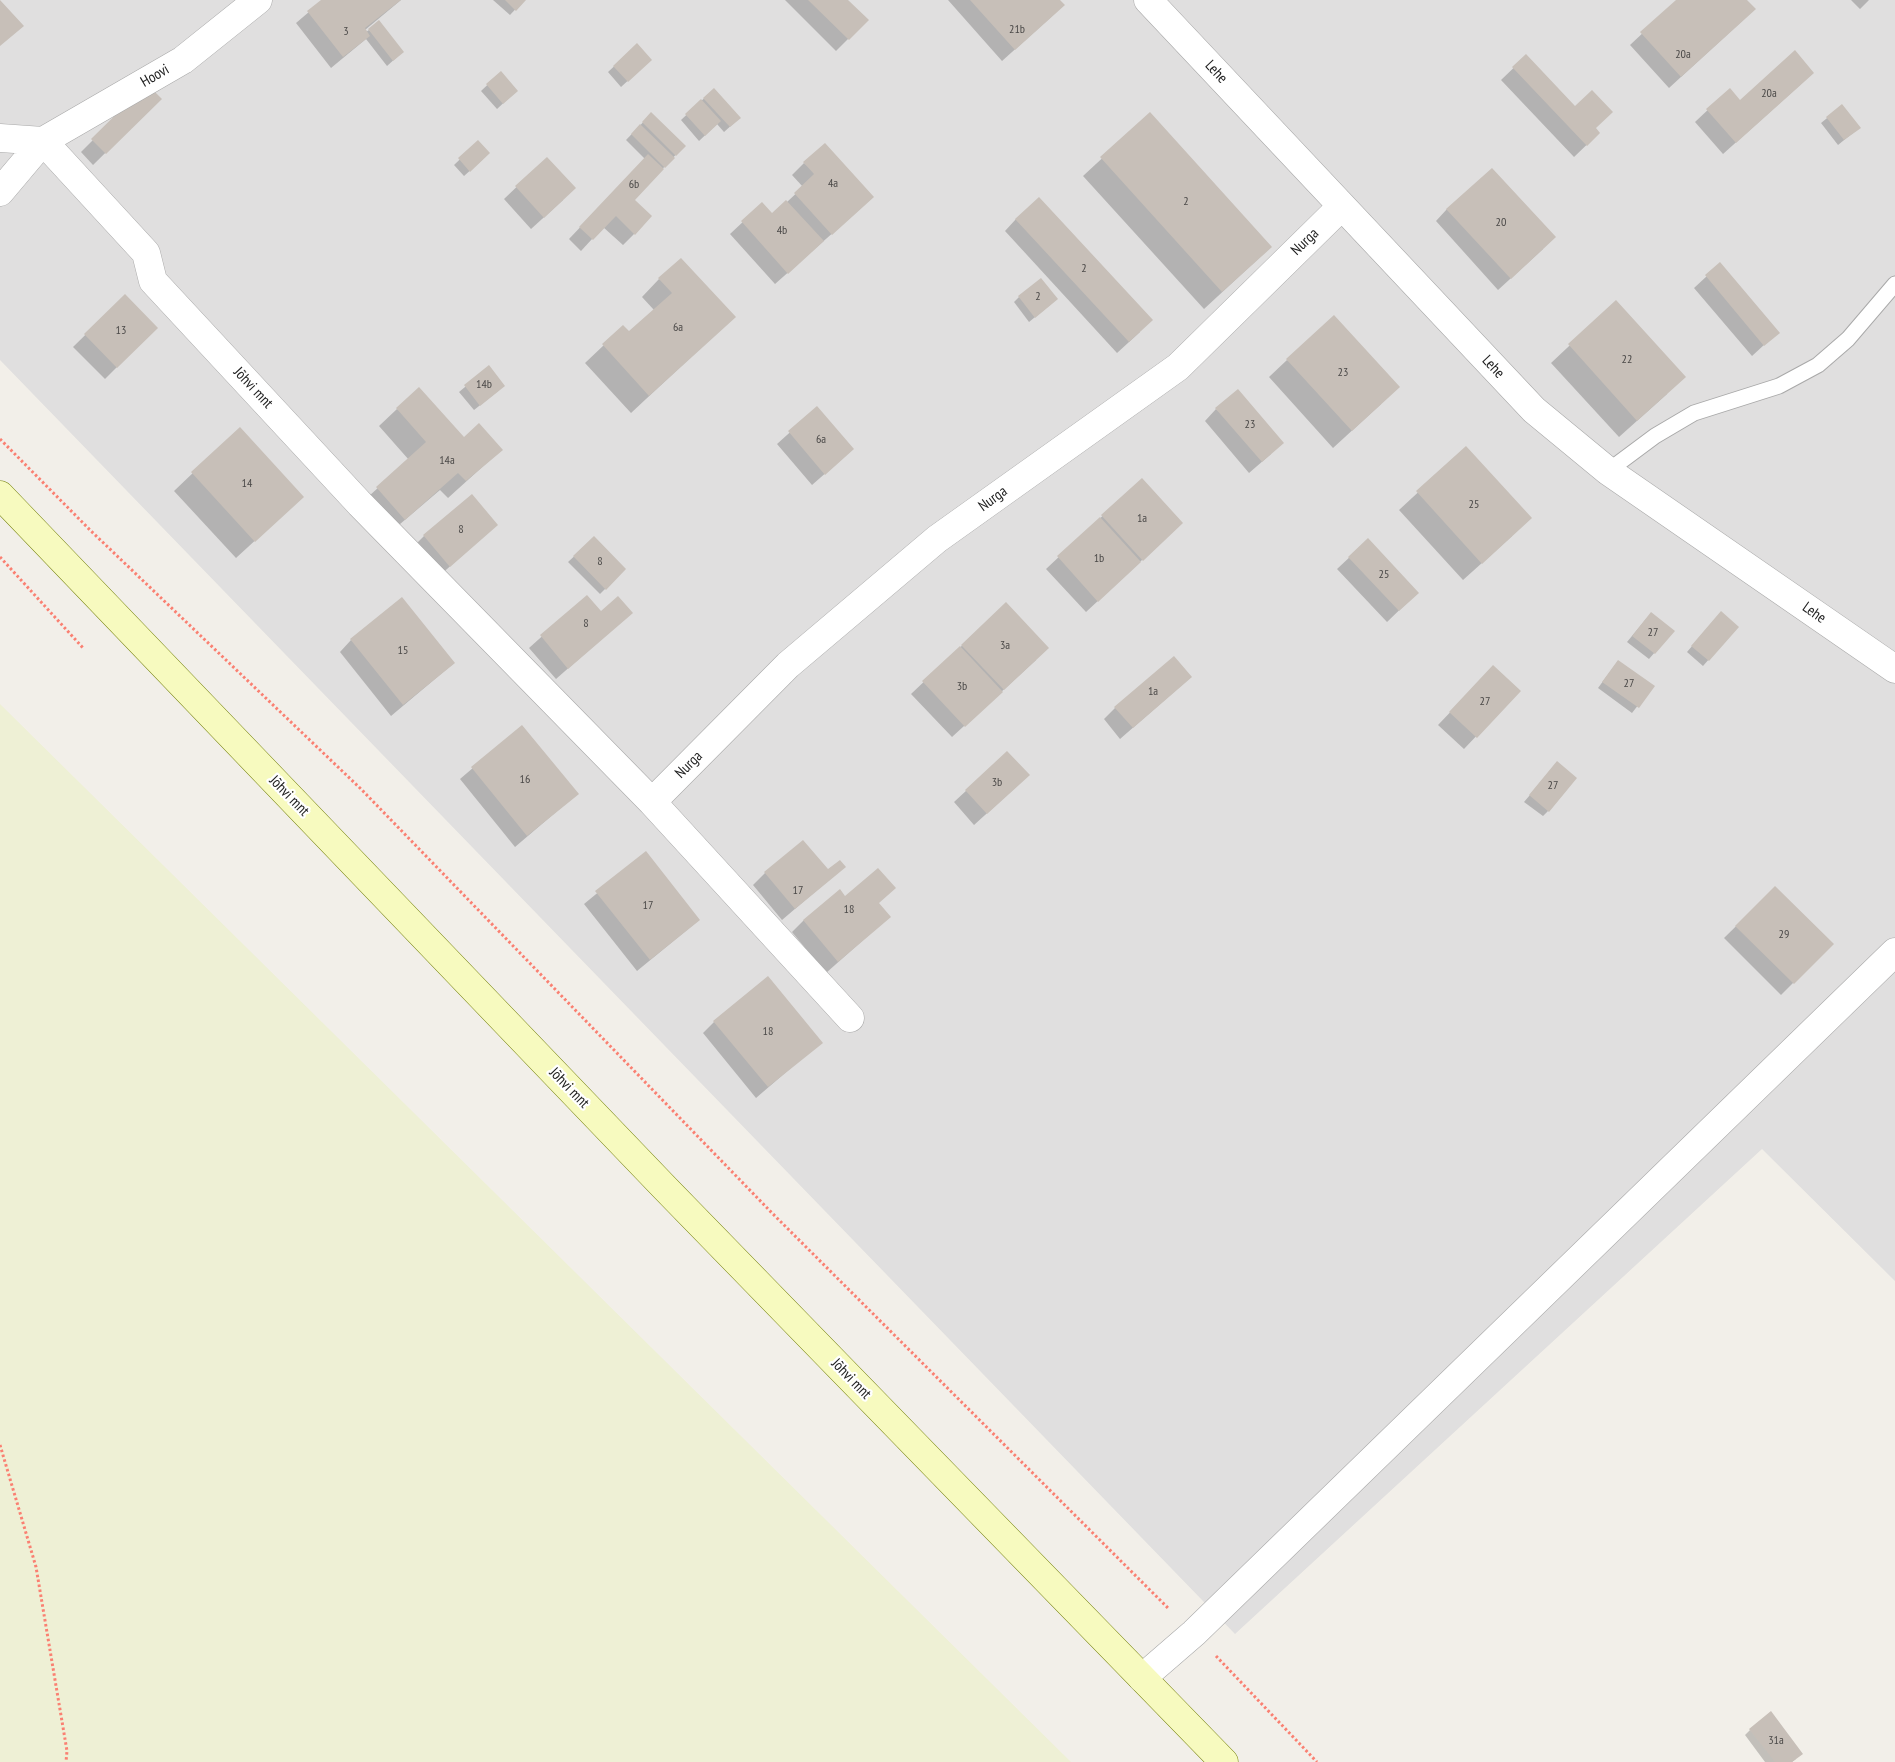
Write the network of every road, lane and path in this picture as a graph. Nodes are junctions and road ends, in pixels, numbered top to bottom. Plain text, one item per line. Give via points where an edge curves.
1 (258, 0) edge
2 (1159, 4) edge
3 (0, 138) edge
4 (43, 141) junction
5 (0, 192) edge
6 (1342, 206) junction
7 (1895, 284) edge
8 (0, 439) edge
9 (1608, 471) junction
10 (0, 495) edge
11 (0, 557) edge
12 (84, 649) dead end
13 (1895, 669) edge
14 (652, 802) junction
15 (1895, 952) edge
16 (850, 1018) dead end
17 (0, 1445) edge
18 (1194, 1633) junction
19 (1142, 1678) junction
20 (66, 1762) edge
21 (1224, 1762) edge
22 (1317, 1762) edge

1 - 4 street, Hoovi via 183,60
2 - 6 street, Lehe
3 - 4 street
4 - 5 street
4 - 14 street, Jõhvi mnt via 146,253 153,281 360,504
6 - 9 street, Lehe via 1534,410
6 - 14 street, Nurga via 1178,367 937,539 788,665
7 - 9 lane via 1848,338 1818,365 1779,386 1694,414 1655,436
8 - 18 path via 361,789 772,1213
9 - 13 street, Lehe
10 - 19 main road, Jõhvi mnt via 672,1195
11 - 12 path
14 - 16 street, Jõhvi mnt
15 - 18 street
17 - 20 path via 36,1567 67,1751
18 - 19 street
18 - 22 path
19 - 21 main road, Jõhvi mnt

